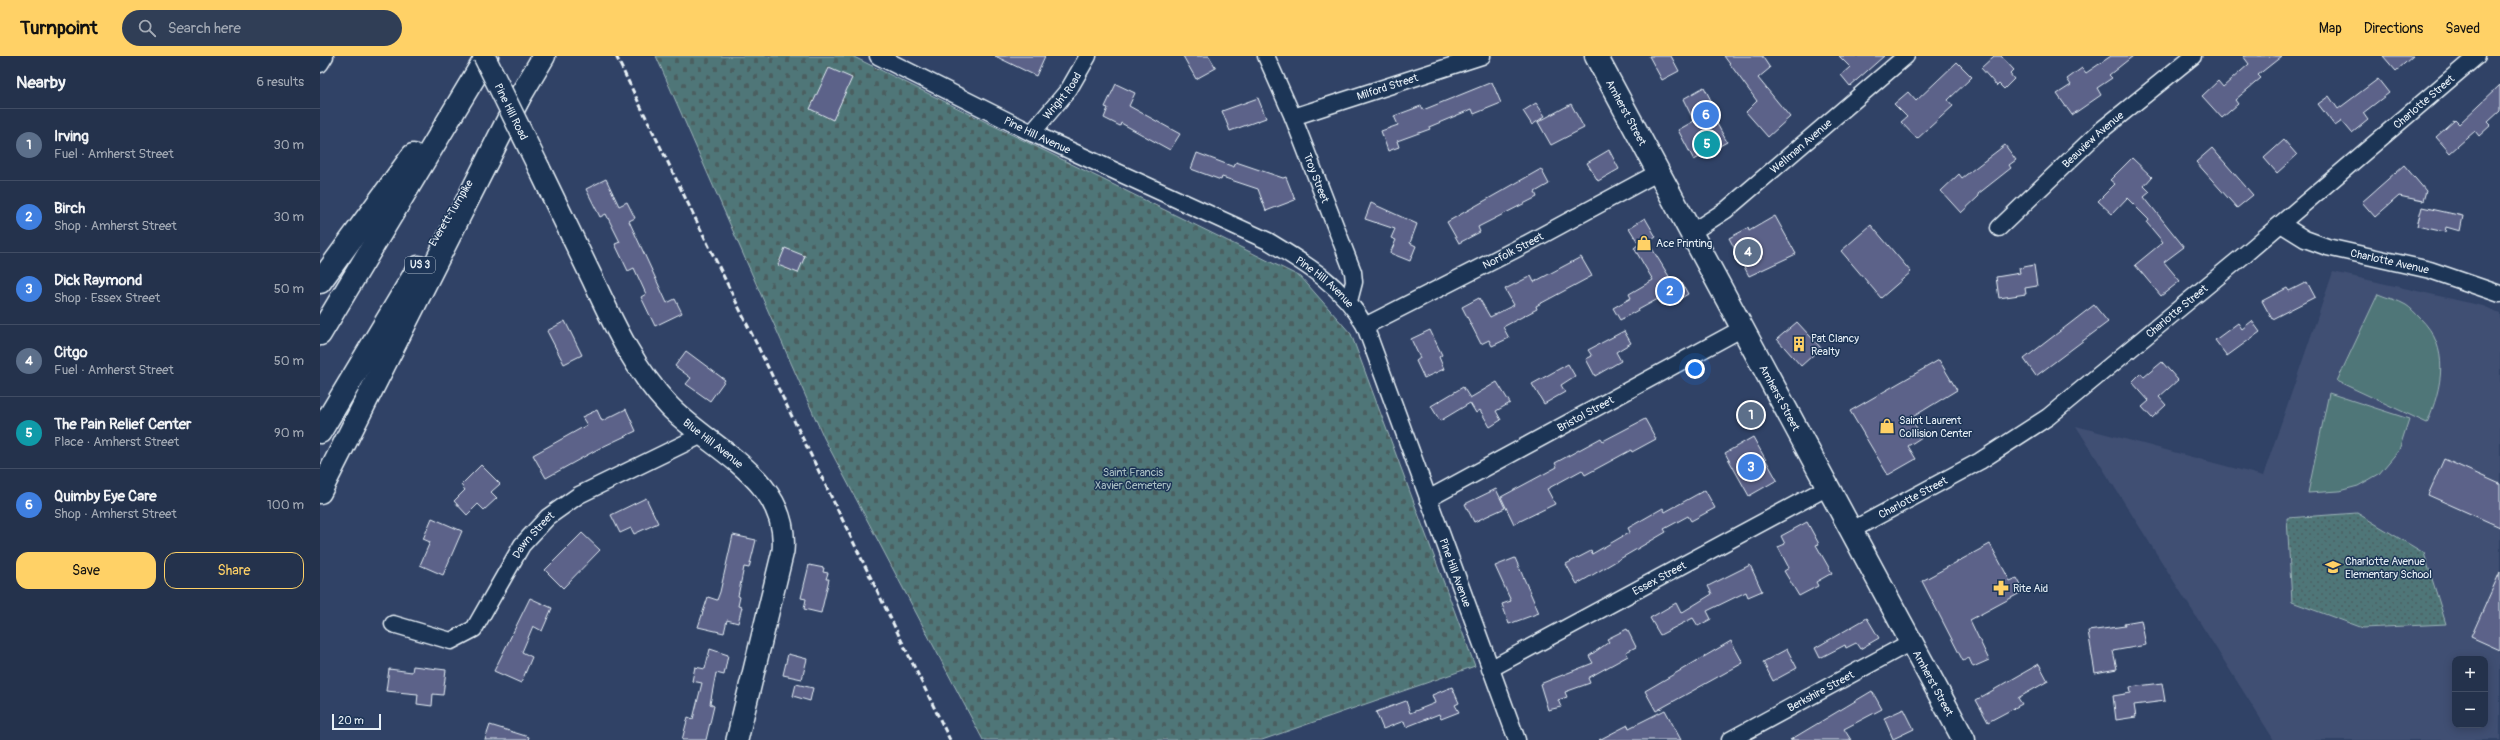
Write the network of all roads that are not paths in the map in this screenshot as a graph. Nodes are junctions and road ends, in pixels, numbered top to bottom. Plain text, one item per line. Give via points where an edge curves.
1 (325, 56) edge
2 (486, 56) edge
3 (544, 56) edge
4 (878, 56) edge
5 (1088, 56) edge
6 (1266, 56) edge
7 (1482, 56) edge
8 (1596, 56) edge
9 (1906, 56) edge
10 (2193, 56) edge
11 (2477, 56) edge
12 (320, 64) edge
13 (519, 98) junction
14 (1293, 117) junction
15 (1032, 133) junction
16 (539, 168) joint
17 (1659, 172) junction
18 (2281, 224) junction
19 (1998, 228) dead end
20 (1692, 232) junction
21 (320, 282) edge
22 (2500, 294) edge
23 (1349, 301) junction
24 (1365, 326) junction
25 (1743, 328) junction
26 (320, 334) edge
27 (320, 432) edge
28 (702, 435) junction
29 (1828, 487) junction
30 (320, 492) edge
31 (1428, 499) junction
32 (1852, 530) junction
33 (393, 624) dead end
34 (1911, 642) junction
35 (1490, 669) junction
36 (737, 740) edge
37 (1517, 740) edge
38 (1730, 740) edge
39 (1964, 740) edge

1 - 12 street
2 - 16 street, Pine Hill Road, bridge
2 - 21 main road
2 - 26 main road
3 - 13 main road, Everett Turnpike / US 3
4 - 15 street, Pine Hill Avenue
5 - 15 street, Wright Road via 1069,89
6 - 14 street, Troy Street
7 - 14 street, Milford Street
8 - 17 main road, Amherst Street
9 - 20 street, Wellman Avenue via 1726,210
10 - 19 street, Beauview Avenue via 2099,132
11 - 18 street, Charlotte Street
13 - 27 main road, Everett Turnpike / US 3
13 - 30 main road
14 - 23 street, Troy Street via 1353,272 1354,282
15 - 23 street, Pine Hill Avenue via 1268,241 1303,262
16 - 28 street, Blue Hill Avenue via 631,356 656,391
17 - 20 main road, Amherst Street
17 - 24 street, Norfolk Street via 1526,244
18 - 22 street, Charlotte Avenue via 2305,239 2327,247 2430,270
18 - 32 street, Charlotte Street via 2027,432 1980,461
20 - 25 main road, Amherst Street
23 - 24 street, Pine Hill Avenue
24 - 31 street, Pine Hill Avenue
25 - 29 main road, Amherst Street
25 - 31 street, Bristol Street
28 - 33 street, Dawn Street via 580,495 548,516 522,545 474,629 450,641
28 - 36 street, Blue Hill Avenue via 744,468 769,494 777,506 783,530 780,562
29 - 32 main road, Amherst Street
29 - 35 street, Essex Street
31 - 35 street, Pine Hill Avenue
32 - 34 main road, Amherst Street
34 - 38 street, Berkshire Street
34 - 39 main road, Amherst Street
35 - 37 street, Pine Hill Avenue

